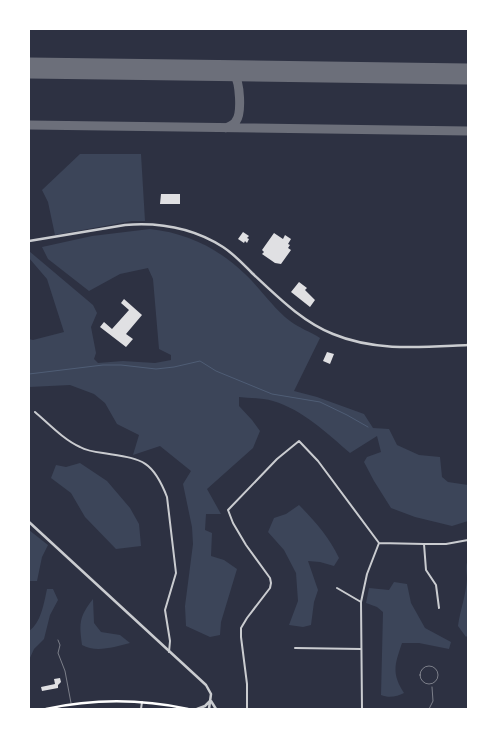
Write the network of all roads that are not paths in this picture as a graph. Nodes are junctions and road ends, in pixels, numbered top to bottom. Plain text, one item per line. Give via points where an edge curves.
1 (29, 241) edge
2 (468, 345) edge
3 (34, 412) dead end
4 (29, 522) edge
5 (468, 540) edge
6 (379, 543) junction
7 (424, 544) junction
8 (337, 588) dead end
9 (361, 602) junction
10 (439, 608) dead end
11 (58, 640) dead end
12 (295, 648) dead end
13 (361, 649) junction
14 (169, 652) junction
15 (432, 685) junction
16 (210, 699) junction
17 (142, 702) junction
18 (71, 705) junction
19 (46, 709) edge
20 (141, 709) edge
21 (188, 709) edge
22 (197, 709) edge
23 (210, 709) edge
24 (216, 709) edge
25 (247, 709) edge
26 (362, 709) edge
27 (429, 709) edge

1 - 2 street via 125,225 169,225 205,237 225,248 299,315 333,334 374,346
3 - 14 street via 82,448 143,462 163,487 176,573 165,610
4 - 14 street
5 - 7 street
6 - 7 street
6 - 9 street
6 - 25 street via 318,461 299,441 228,510 271,583 241,628
7 - 10 street via 426,570 436,585
8 - 9 street
9 - 13 street
11 - 18 lane via 58,653
12 - 13 street
13 - 26 street
14 - 16 street via 210,689
15 - 15 lane via 438,674 435,668 427,666 421,670 420,676 423,682
15 - 27 lane via 433,701
16 - 22 street
16 - 23 street
16 - 24 street
17 - 18 main road
17 - 20 street
17 - 21 main road
18 - 19 main road

